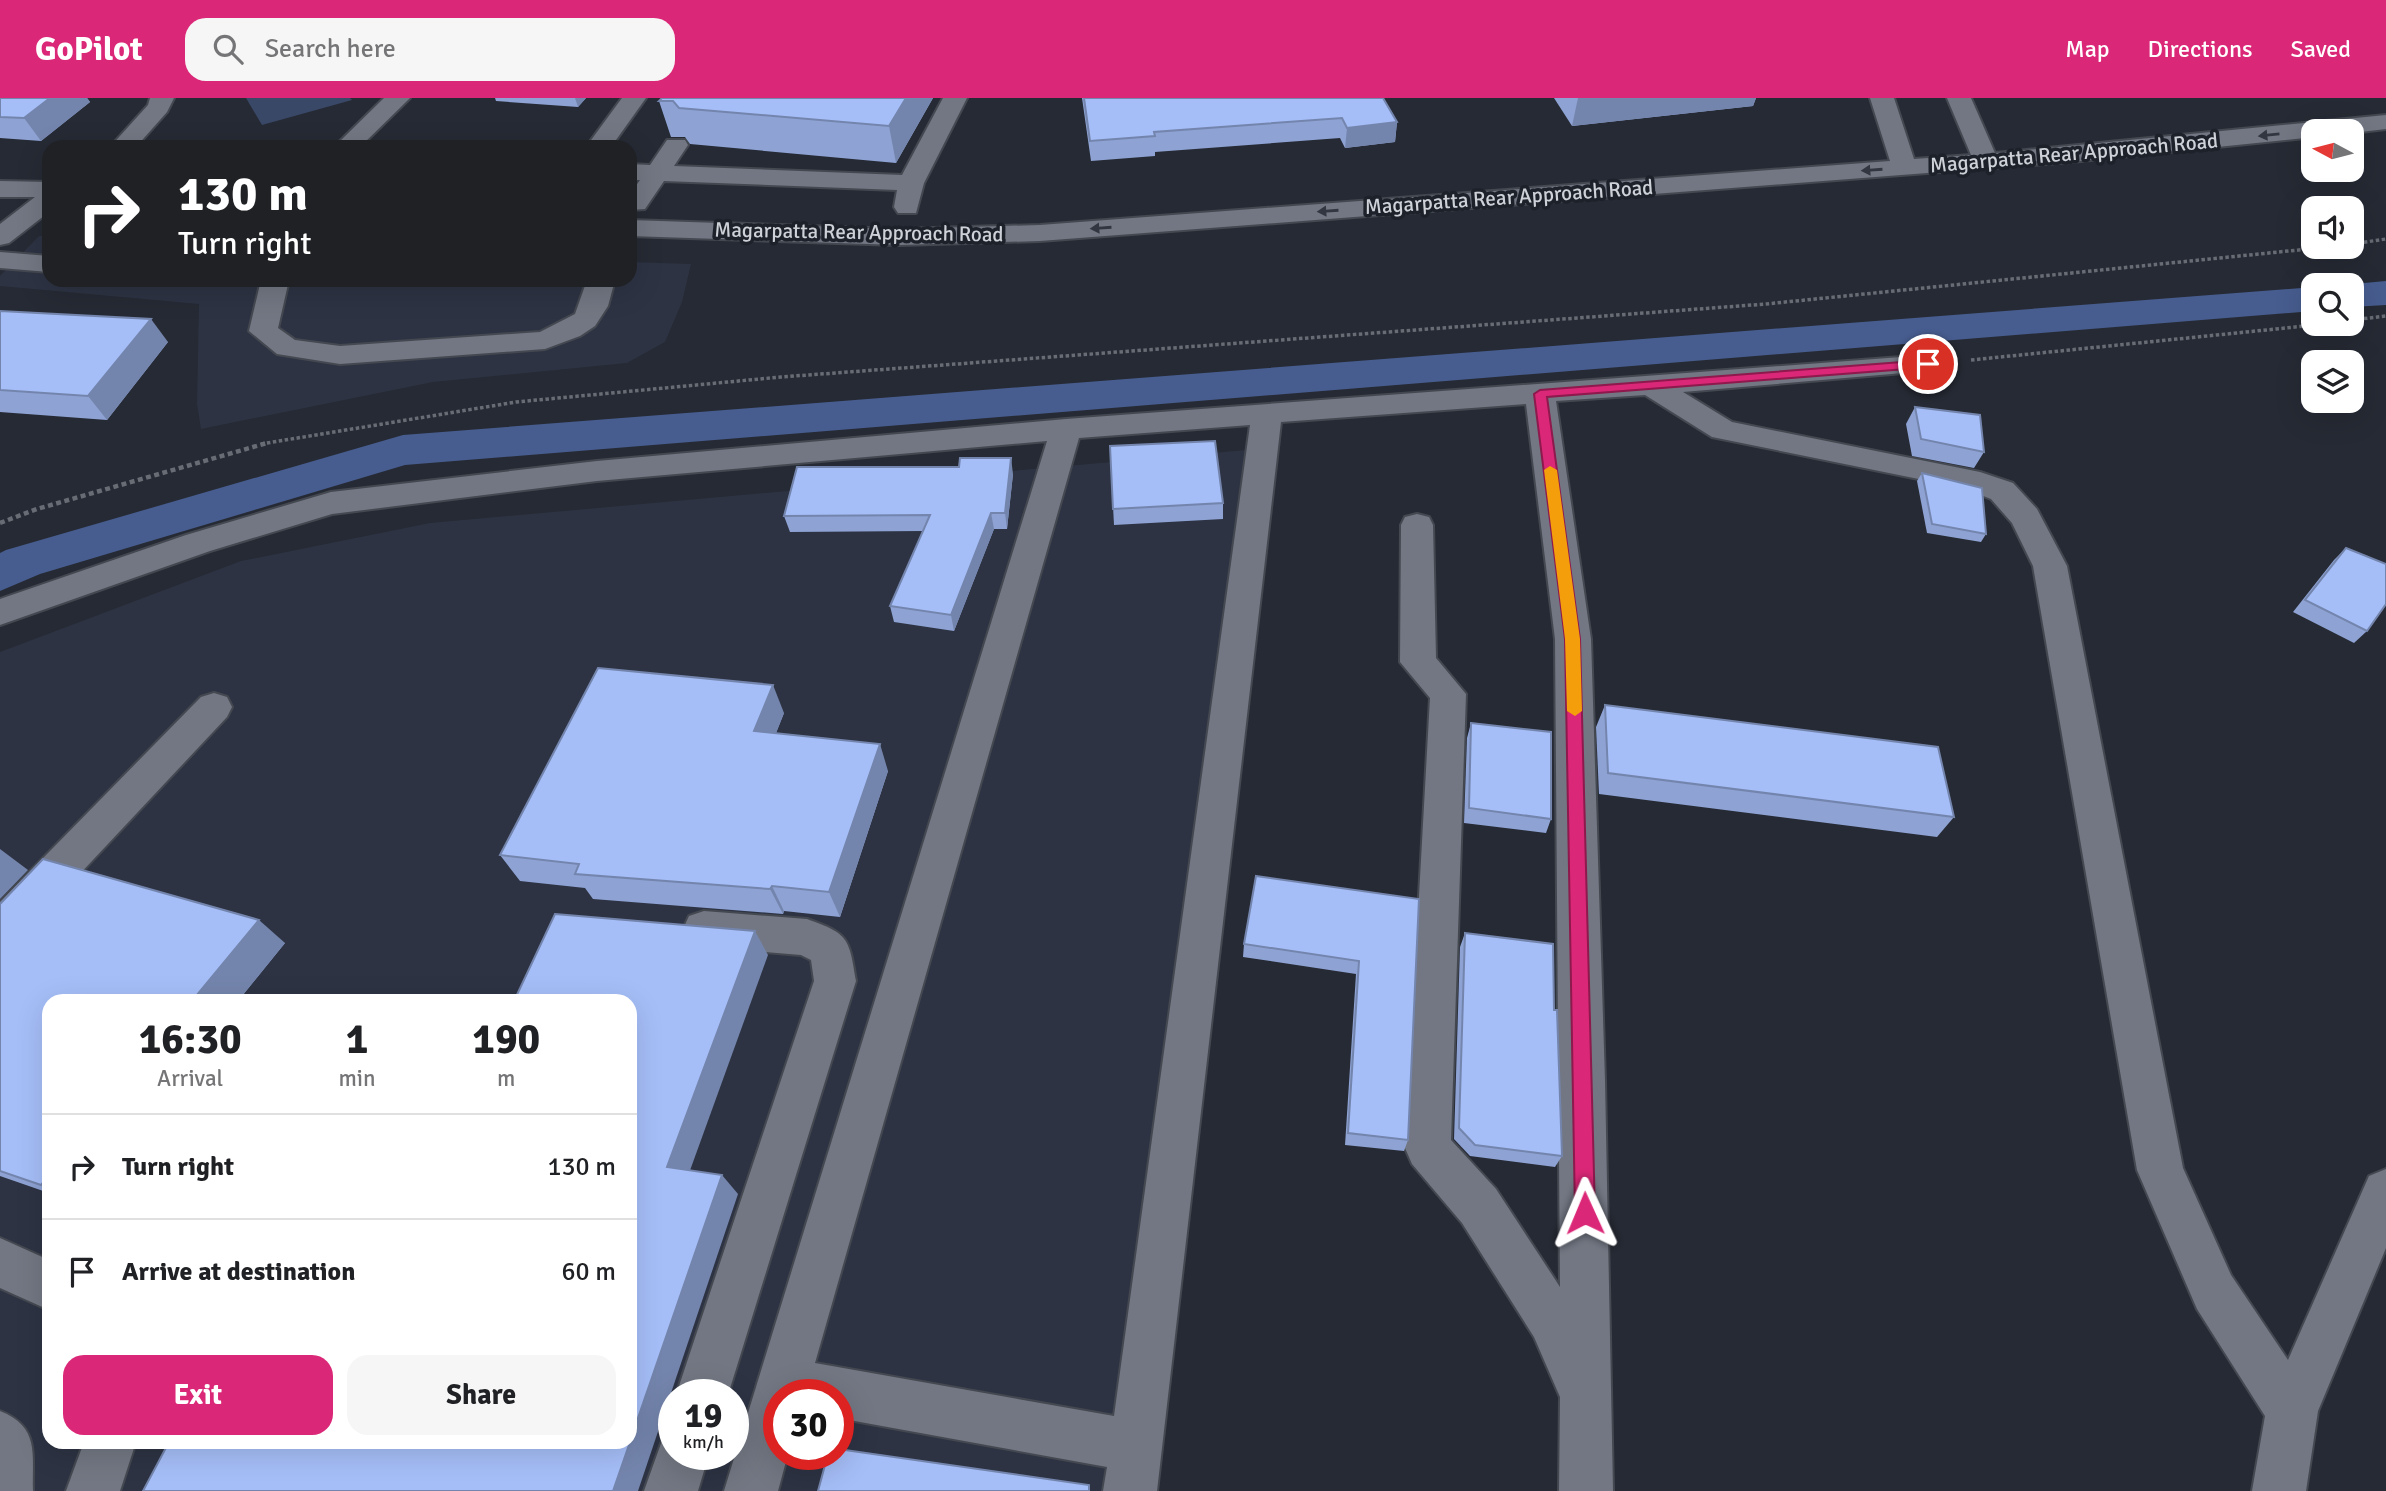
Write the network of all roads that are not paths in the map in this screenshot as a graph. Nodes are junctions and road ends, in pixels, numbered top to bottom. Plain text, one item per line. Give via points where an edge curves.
1 (162, 98) edge
2 (398, 98) edge
3 (634, 98) edge
4 (955, 98) edge
5 (1882, 98) edge
6 (1959, 98) edge
7 (2386, 99) edge
8 (2386, 122) edge
9 (128, 140) edge
10 (353, 140) edge
11 (603, 140) edge
12 (676, 145) dead end
13 (1981, 150) junction
14 (1900, 156) junction
15 (637, 172) edge
16 (657, 173) junction
17 (911, 183) junction
18 (0, 189) edge
19 (42, 190) edge
20 (637, 204) edge
21 (663, 204) dead end
22 (637, 211) edge
23 (879, 211) dead end
24 (972, 211) dead end
25 (637, 212) edge
26 (906, 212) junction
27 (932, 212) dead end
28 (0, 213) edge
29 (38, 213) edge
30 (0, 237) edge
31 (0, 260) edge
32 (42, 263) edge
33 (273, 287) edge
34 (599, 287) edge
35 (1928, 364) road end
36 (1651, 385) junction
37 (1540, 394) junction
38 (1267, 414) junction
39 (1066, 429) junction
40 (1417, 525) dead end
41 (0, 611) edge
42 (214, 707) dead end
43 (658, 925) edge
44 (0, 930) edge
45 (2386, 1192) edge
46 (0, 1262) edge
47 (42, 1283) edge
48 (707, 1379) edge
49 (785, 1379) edge
50 (1587, 1398) junction
51 (854, 1408) edge
52 (2292, 1411) junction
53 (0, 1437) edge
54 (108, 1449) edge
55 (763, 1451) edge
56 (1133, 1468) edge
57 (678, 1470) edge
58 (6, 1491) edge
59 (93, 1491) edge
60 (671, 1491) edge
61 (751, 1491) edge
62 (1586, 1491) edge
63 (2279, 1491) edge

1 - 9 street
2 - 10 street
3 - 11 street
4 - 17 street
5 - 14 street
6 - 13 street
7 - 13 street, Magarpatta Rear Approach Road
8 -> 13 street, Magarpatta Rear Approach Road
12 - 16 street
13 - 14 street, Magarpatta Rear Approach Road
14 - 24 street, Magarpatta Rear Approach Road
14 -> 25 street, Magarpatta Rear Approach Road via 1040,233 899,237
15 - 16 street
16 - 17 street
16 - 20 street
17 - 26 street
18 - 19 street
21 - 22 street
23 - 26 street, Magarpatta Rear Approach Road
26 - 27 street, Magarpatta Rear Approach Road
28 - 29 street
29 - 30 street
31 - 32 street
33 - 34 street via 263,331 287,348 340,355 545,340 592,316
35 - 36 street
36 - 37 street
36 - 52 street via 1723,430 1969,479 2002,491 2025,517 2050,566 2160,1170 2214,1292
37 - 38 street
37 - 50 street via 1573,639
38 - 39 street
38 - 56 street
39 - 41 street via 597,471 331,503
39 - 49 street
40 - 50 street via 1418,662 1448,694 1428,1149 1479,1206 1544,1308
42 - 44 street
43 - 48 street via 807,937 830,949 835,981
45 - 52 street
46 - 47 street
50 - 62 street
51 - 56 street
52 - 63 street
53 - 58 street via 6,1443
54 - 59 street
55 - 61 street
57 - 60 street

